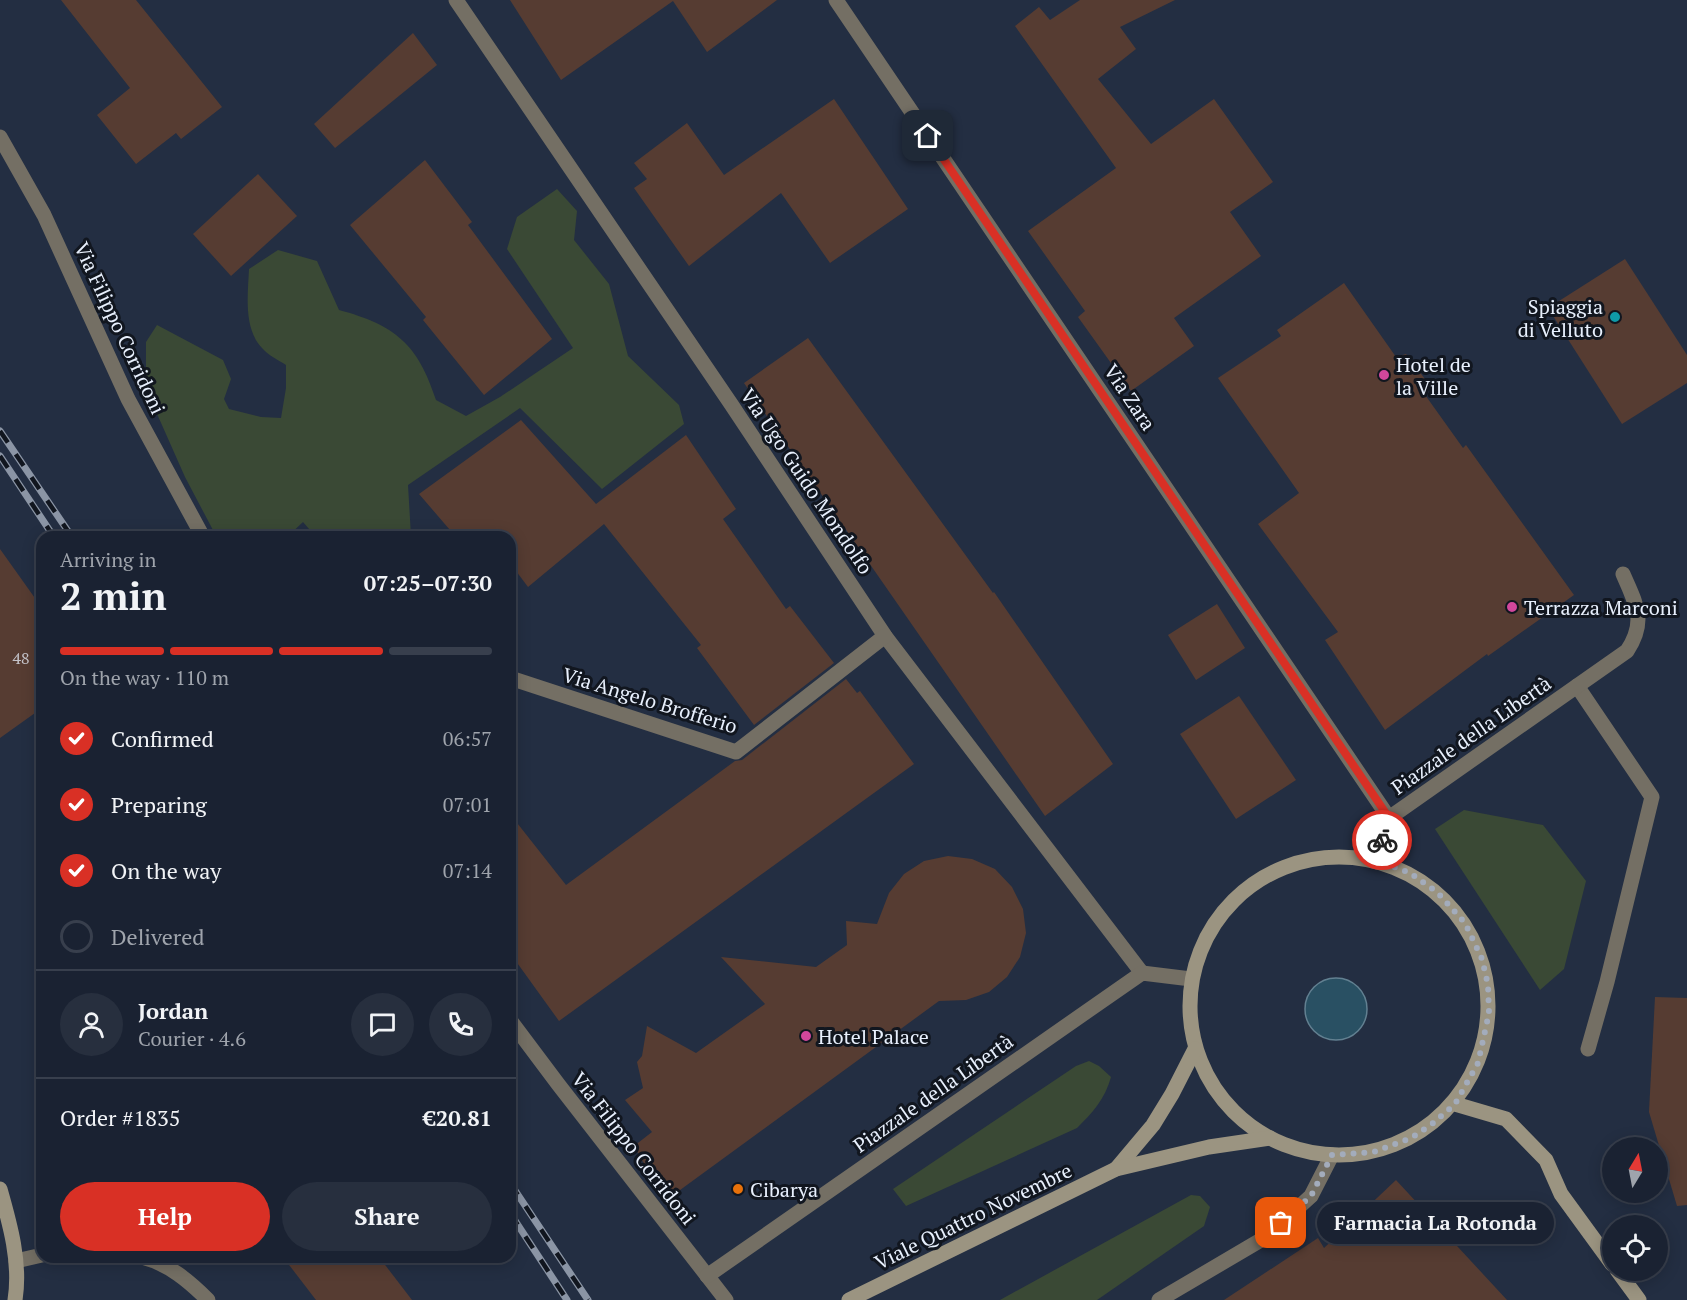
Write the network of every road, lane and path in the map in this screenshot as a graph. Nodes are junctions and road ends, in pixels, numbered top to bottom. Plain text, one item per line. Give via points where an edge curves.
1 (456, 0) edge
2 (836, 0) edge
3 (0, 137) edge
4 (200, 531) edge
5 (1623, 574) dead end
6 (885, 636) junction
7 (516, 680) edge
8 (1577, 686) junction
9 (1389, 818) junction
10 (1376, 860) junction
11 (1142, 973) junction
12 (1191, 979) junction
13 (516, 1028) edge
14 (1195, 1049) junction
15 (1588, 1049) dead end
16 (1455, 1104) junction
17 (1270, 1138) junction
18 (1332, 1155) junction
19 (1116, 1169) junction
20 (0, 1189) edge
21 (1602, 1250) edge
22 (36, 1256) edge
23 (16, 1261) junction
24 (159, 1263) edge
25 (707, 1276) junction
26 (1624, 1281) edge
27 (1635, 1299) edge
28 (15, 1300) edge
29 (208, 1300) edge
30 (726, 1300) edge
31 (849, 1300) edge
32 (1159, 1300) edge

1 - 6 street, Via Ugo Guido Mondolfo
2 - 9 street, Via Zara
3 - 4 street, Via Filippo Corridoni via 44,215 128,399
5 - 8 street, Piazzale della Libertà via 1639,613 1636,638 1627,651
6 - 7 street, Via Angelo Brofferio via 736,752
6 - 11 street, Via Ugo Guido Mondolfo
8 - 9 street, Piazzale della Libertà
8 - 15 street, Piazzale della Libertà via 1652,797
9 - 10 street
10 - 12 street via 1327,856 1284,866 1245,888 1214,922 1200,948
10 - 16 street via 1410,873 1437,892 1465,923 1482,959 1489,1013 1478,1063
11 - 12 street
11 - 25 street, Piazzale della Libertà
12 - 14 street via 1188,1000
13 - 25 street, Via Filippo Corridoni
14 - 17 street via 1216,1091 1234,1113
14 - 19 street, Viale Quattro Novembre via 1154,1125
16 - 18 street via 1411,1138 1374,1152
16 - 21 street via 1506,1119 1546,1160 1561,1194
17 - 18 street via 1299,1150
17 - 19 street, Viale Quattro Novembre via 1209,1147
18 - 32 street via 1311,1196 1266,1237
19 - 31 street, Viale Quattro Novembre
20 - 23 street
22 - 23 street
23 - 28 street
24 - 29 street via 185,1278
25 - 30 street, Via Filippo Corridoni
26 - 27 street

